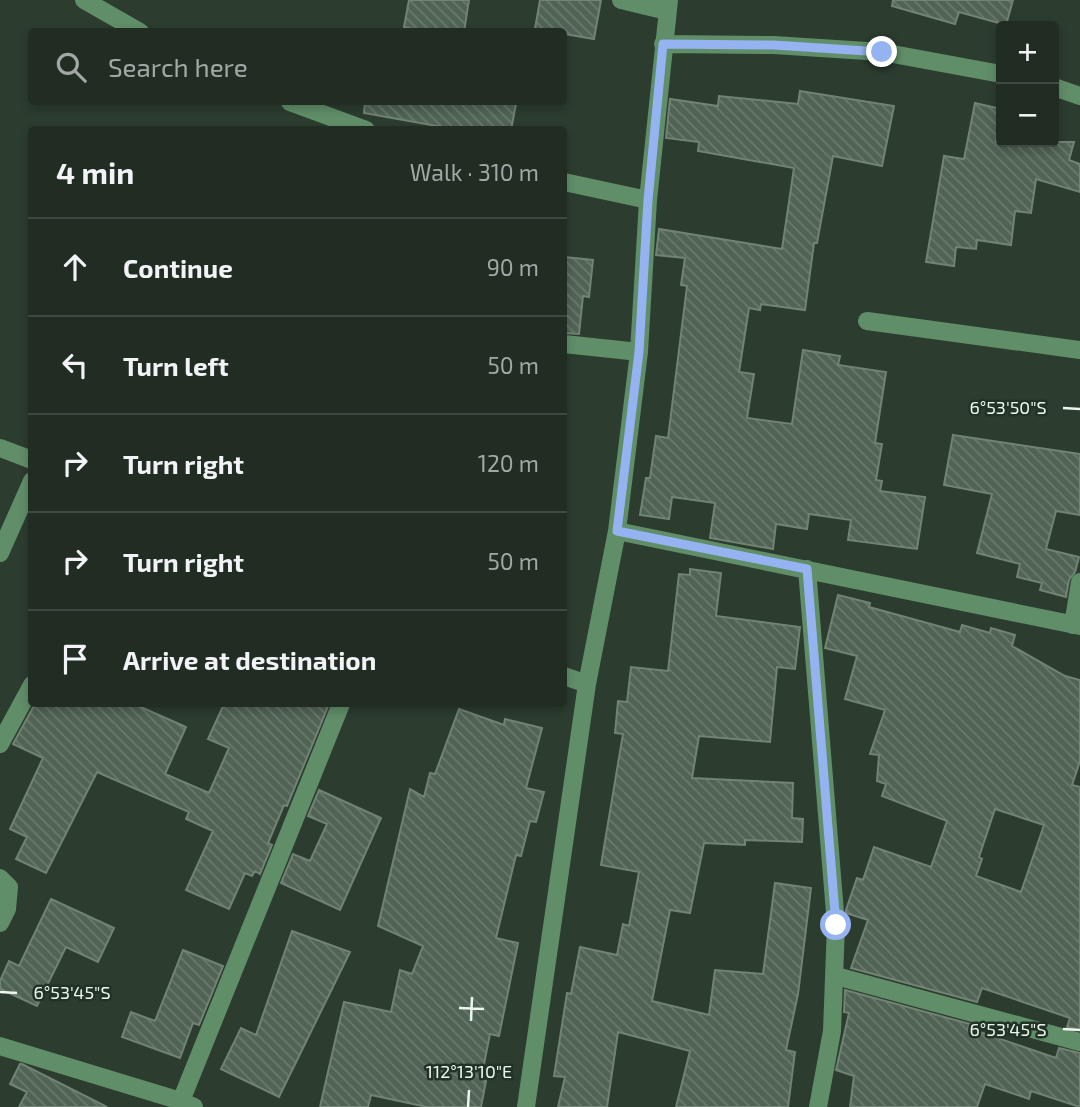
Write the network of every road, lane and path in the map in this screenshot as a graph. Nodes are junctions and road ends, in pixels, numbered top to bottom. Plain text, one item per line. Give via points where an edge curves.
1 (84, 0) edge
2 (621, 0) edge
3 (668, 5) edge
4 (133, 28) edge
5 (663, 44) junction
6 (996, 73) edge
7 (1059, 89) edge
8 (1080, 96) edge
9 (297, 105) edge
10 (355, 126) edge
11 (567, 183) edge
12 (648, 200) junction
13 (867, 321) dead end
14 (567, 344) edge
15 (1080, 350) edge
16 (639, 352) junction
17 (0, 448) edge
18 (28, 458) edge
19 (28, 490) edge
20 (617, 531) junction
21 (0, 553) edge
22 (807, 569) junction
23 (1080, 582) edge
24 (1077, 625) edge
25 (567, 678) edge
26 (587, 684) junction
27 (28, 692) edge
28 (340, 707) edge
29 (0, 744) edge
30 (0, 878) edge
31 (0, 923) edge
32 (836, 976) junction
33 (1080, 1042) edge
34 (0, 1046) edge
35 (188, 1104) edge
36 (526, 1107) edge
37 (818, 1107) edge

1 - 4 street
2 - 3 street
3 - 5 street
5 - 6 street via 882,52
5 - 12 street
7 - 8 street
9 - 10 street
11 - 12 street
12 - 16 street
13 - 15 street
14 - 16 street
16 - 20 street
17 - 18 street
19 - 21 street
20 - 22 street
20 - 26 street
22 - 24 street
22 - 32 street via 826,777
23 - 24 street
25 - 26 street
26 - 36 street
27 - 29 street
28 - 35 street
30 - 31 street via 9,887
32 - 33 street
32 - 37 street via 832,1031
34 - 35 street

